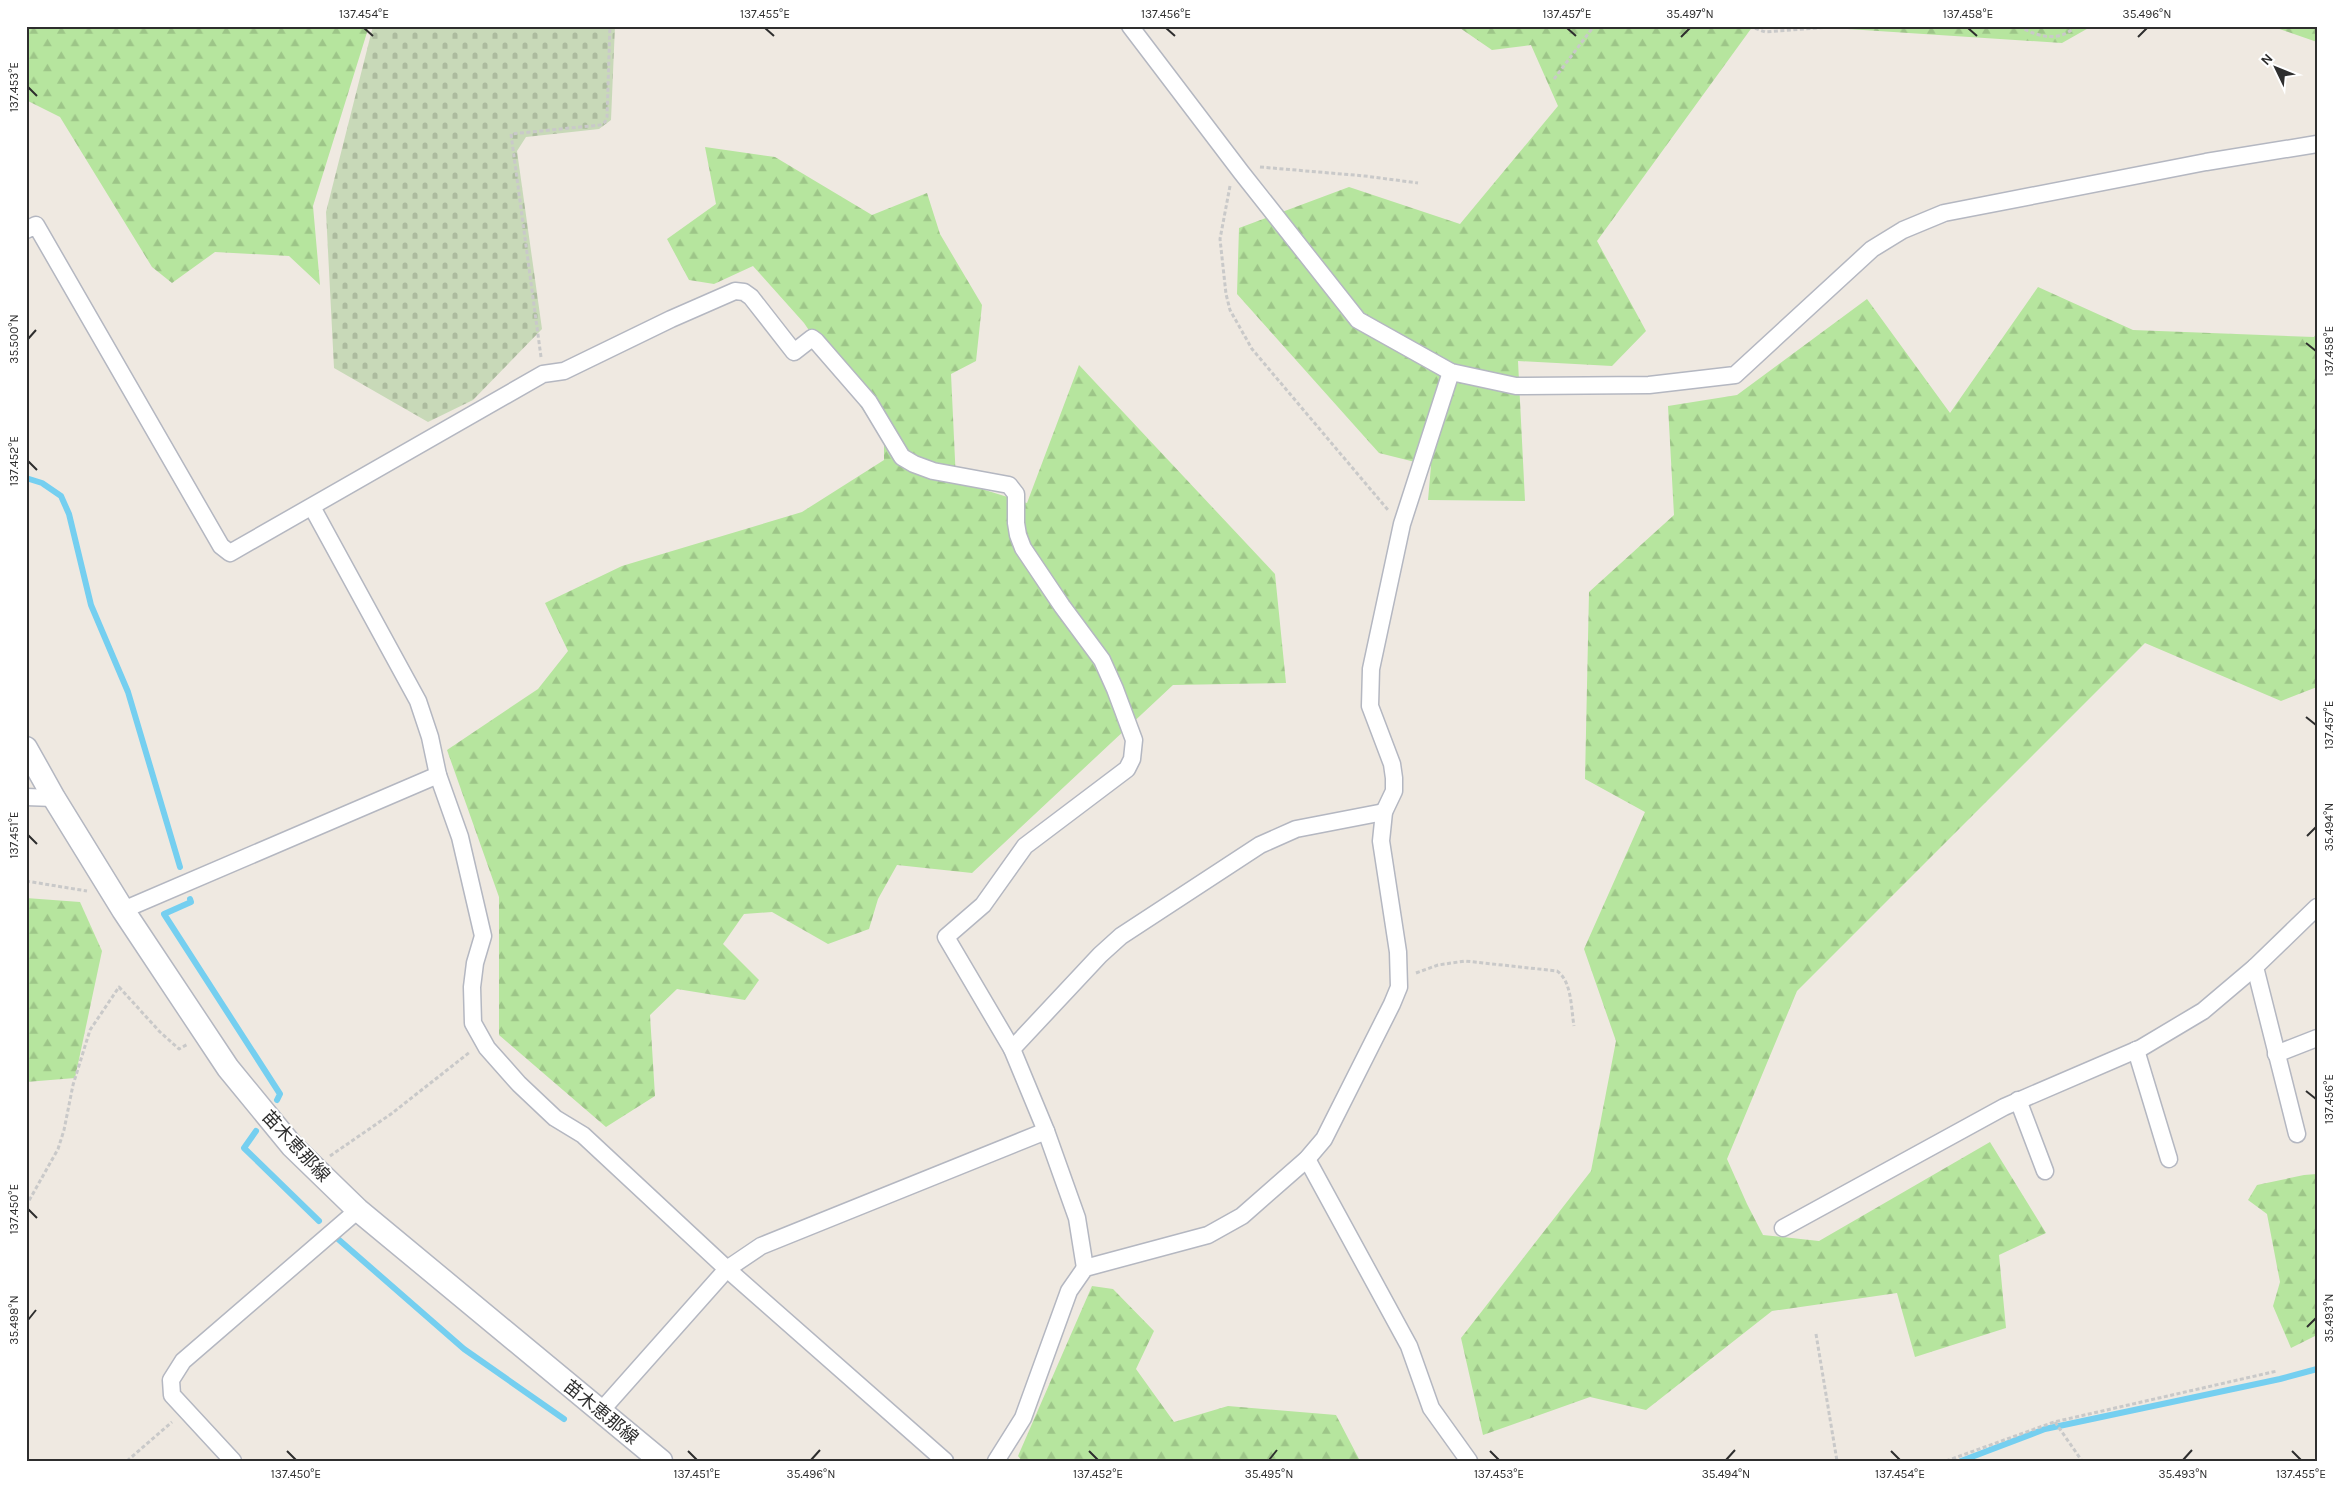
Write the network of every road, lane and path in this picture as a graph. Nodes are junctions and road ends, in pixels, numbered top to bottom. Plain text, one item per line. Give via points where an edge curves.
1 (610, 26) edge
2 (1130, 26) edge
3 (1594, 26) edge
4 (1748, 26) edge
5 (1843, 26) edge
6 (2019, 26) edge
7 (2076, 26) edge
8 (1554, 79) dead end
9 (2317, 144) edge
10 (1235, 164) junction
11 (1418, 183) dead end
12 (26, 230) edge
13 (1451, 372) junction
14 (543, 374) junction
15 (312, 507) junction
16 (1402, 524) junction
17 (26, 748) edge
18 (438, 775) junction
19 (26, 797) edge
20 (54, 798) junction
21 (1384, 812) junction
22 (26, 881) edge
23 (105, 881) junction
24 (2317, 907) edge
25 (123, 910) junction
26 (2255, 967) junction
27 (1399, 979) junction
28 (1574, 1026) dead end
29 (206, 1034) junction
30 (2317, 1038) edge
31 (484, 1043) junction
32 (1012, 1049) junction
33 (2136, 1050) junction
34 (2276, 1054) junction
35 (2018, 1100) junction
36 (1046, 1131) junction
37 (2296, 1134) dead end
38 (1307, 1159) junction
39 (2169, 1159) dead end
40 (316, 1170) junction
41 (2046, 1171) dead end
42 (26, 1206) edge
43 (358, 1210) junction
44 (1783, 1228) dead end
45 (1085, 1268) junction
46 (727, 1269) junction
47 (1816, 1334) dead end
48 (2277, 1371) dead end
49 (186, 1410) junction
50 (600, 1412) junction
51 (2055, 1422) junction
52 (126, 1461) edge
53 (233, 1461) edge
54 (661, 1461) edge
55 (945, 1461) edge
56 (996, 1461) edge
57 (1469, 1461) edge
58 (1837, 1461) edge
59 (1946, 1461) edge
60 (2082, 1461) edge

1 - 14 path via 605,122 511,134
2 - 10 street
3 - 8 path
4 - 5 path via 1765,32
6 - 7 path via 2047,37 2059,36
9 - 13 street via 1944,213 1903,230 1872,249 1735,375 1649,384 1516,386
10 - 11 path
10 - 13 street via 1358,320
10 - 16 path via 1220,239 1230,310 1252,348
12 - 15 street via 36,225 221,546 230,553
13 - 16 street
14 - 15 street
14 - 32 street via 564,371 671,319 735,291 744,292 794,352 812,338 816,341 868,402 902,457 933,471 1013,488 1018,535 1062,606 1102,660 1134,740 1134,750 1127,769 1025,846 983,905 946,937
15 - 18 street via 418,701
16 - 21 street via 1371,669 1370,706 1392,764 1394,778 1394,791
17 - 20 main road, 苗木恵那線
18 - 25 street
18 - 31 street via 460,838 484,936 475,963 472,987 473,1023
19 - 20 street
20 - 23 main road, 苗木恵那線
21 - 27 street via 1381,841 1398,952
21 - 32 street via 1296,829 1260,845 1121,936
22 - 23 path via 86,892
23 - 25 main road, 苗木恵那線
24 - 26 street
25 - 29 main road, 苗木恵那線
26 - 33 street via 2203,1011
26 - 34 street
27 - 28 path via 1438,965 1465,961 1557,971 1564,976 1567,985
27 - 38 street via 1392,1004 1324,1139
29 - 40 main road, 苗木恵那線 via 228,1068
29 - 42 path via 179,1048 119,987 90,1030 58,1149
30 - 34 street
31 - 40 path via 328,1157
31 - 46 street via 554,1118 583,1135
32 - 36 street
33 - 35 street
33 - 39 street
34 - 37 street
35 - 41 street
35 - 44 street
36 - 45 street via 1077,1218
36 - 46 street via 761,1246
38 - 45 street via 1242,1216 1208,1234
38 - 57 street via 1409,1346 1431,1408
40 - 43 main road, 苗木恵那線
43 - 49 street via 183,1361 171,1380 172,1395
43 - 50 main road, 苗木恵那線
45 - 56 street via 1069,1292 1023,1418
46 - 50 street
46 - 55 street
47 - 58 path
48 - 51 path
49 - 52 path
49 - 53 street
50 - 54 main road, 苗木恵那線
51 - 59 path
51 - 60 path

